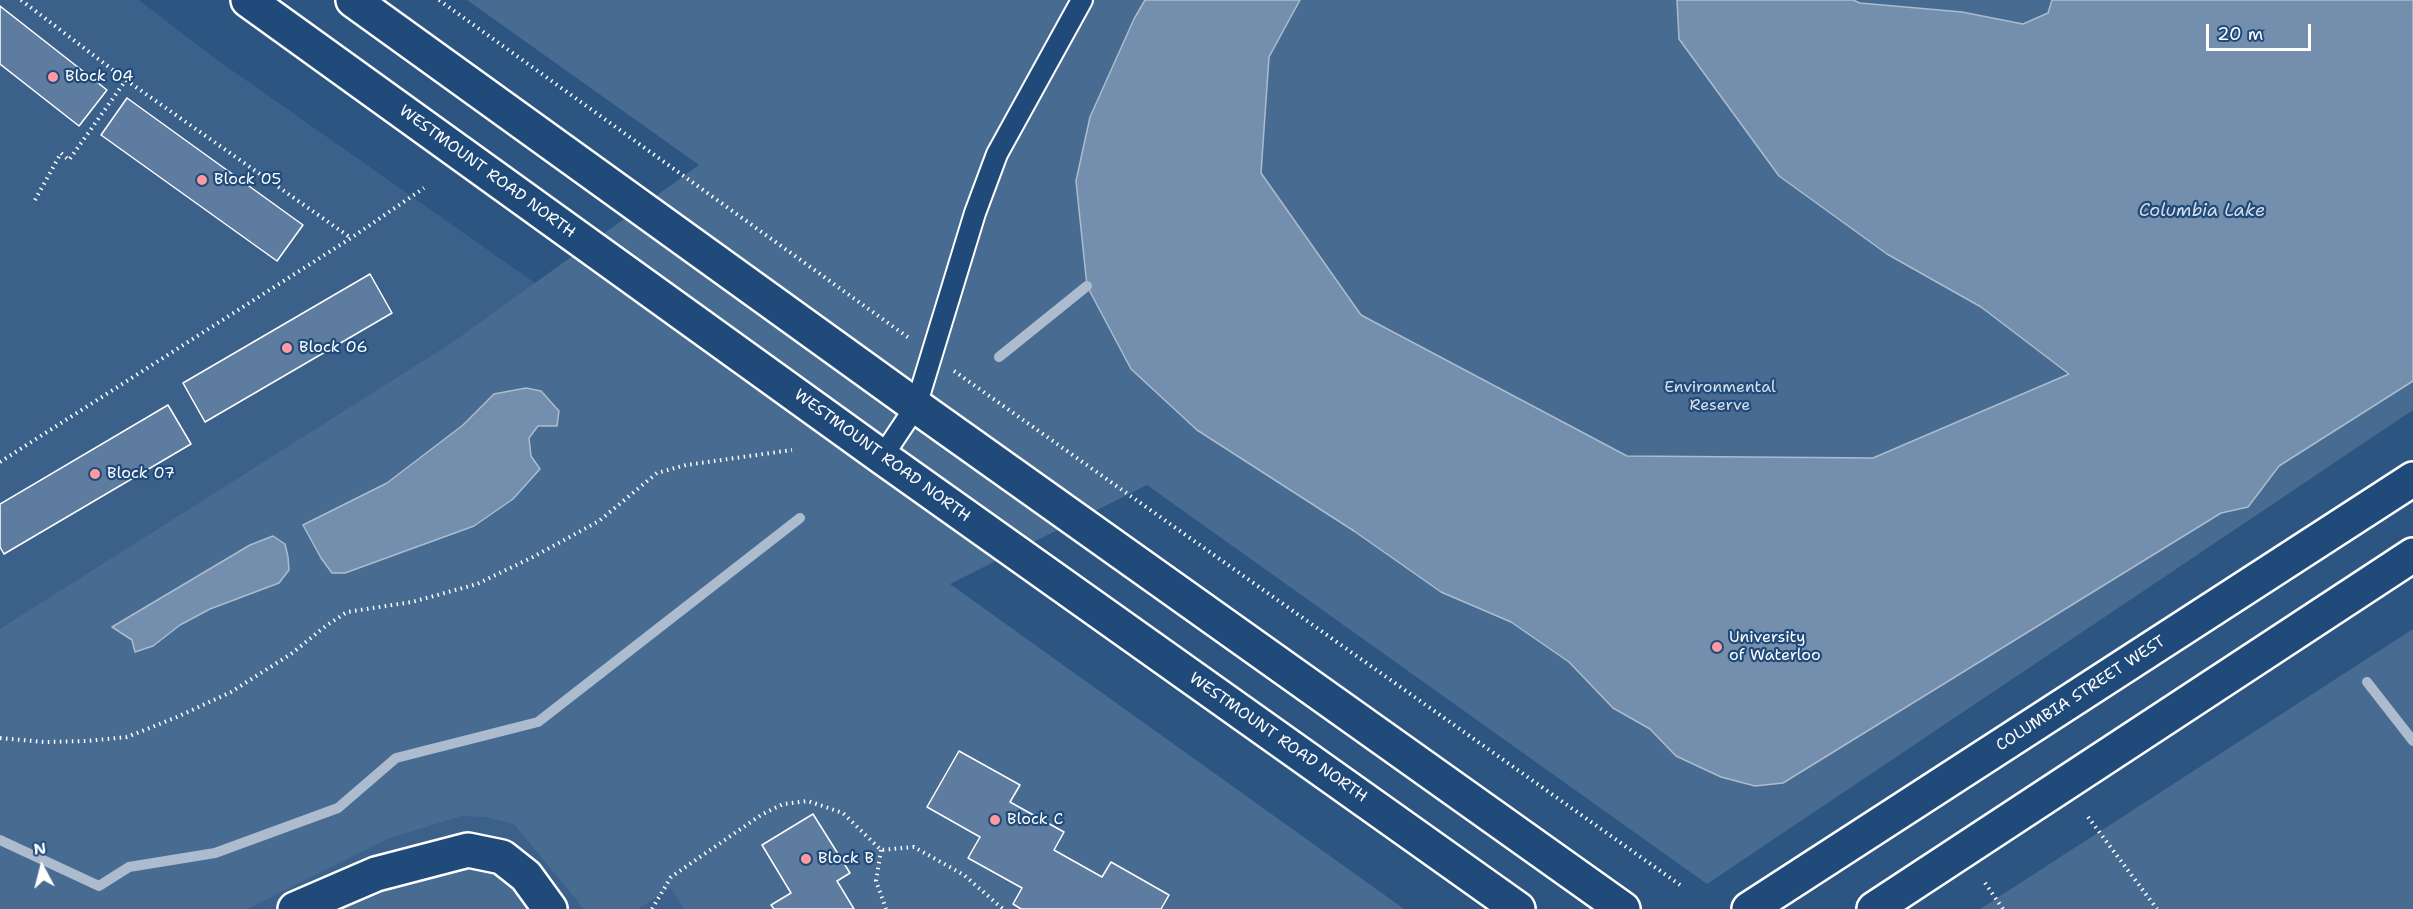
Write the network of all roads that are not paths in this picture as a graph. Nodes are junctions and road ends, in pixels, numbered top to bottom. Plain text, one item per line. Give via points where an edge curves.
1 (248, 0) edge
2 (353, 0) edge
3 (1082, 0) edge
4 (916, 406) junction
5 (882, 457) junction
6 (2413, 479) edge
7 (2413, 555) edge
8 (295, 909) edge
9 (550, 909) edge
10 (1518, 909) edge
11 (1623, 909) edge
12 (1749, 909) edge
13 (1874, 909) edge

1 - 5 main road, WESTMOUNT ROAD NORTH
2 - 4 main road
3 - 4 lane via 997,154
4 - 5 lane
4 - 11 main road
5 - 10 main road, WESTMOUNT ROAD NORTH
6 - 12 main road, COLUMBIA STREET WEST
7 - 13 main road
8 - 9 main road via 376,874 468,850 502,857 526,876

